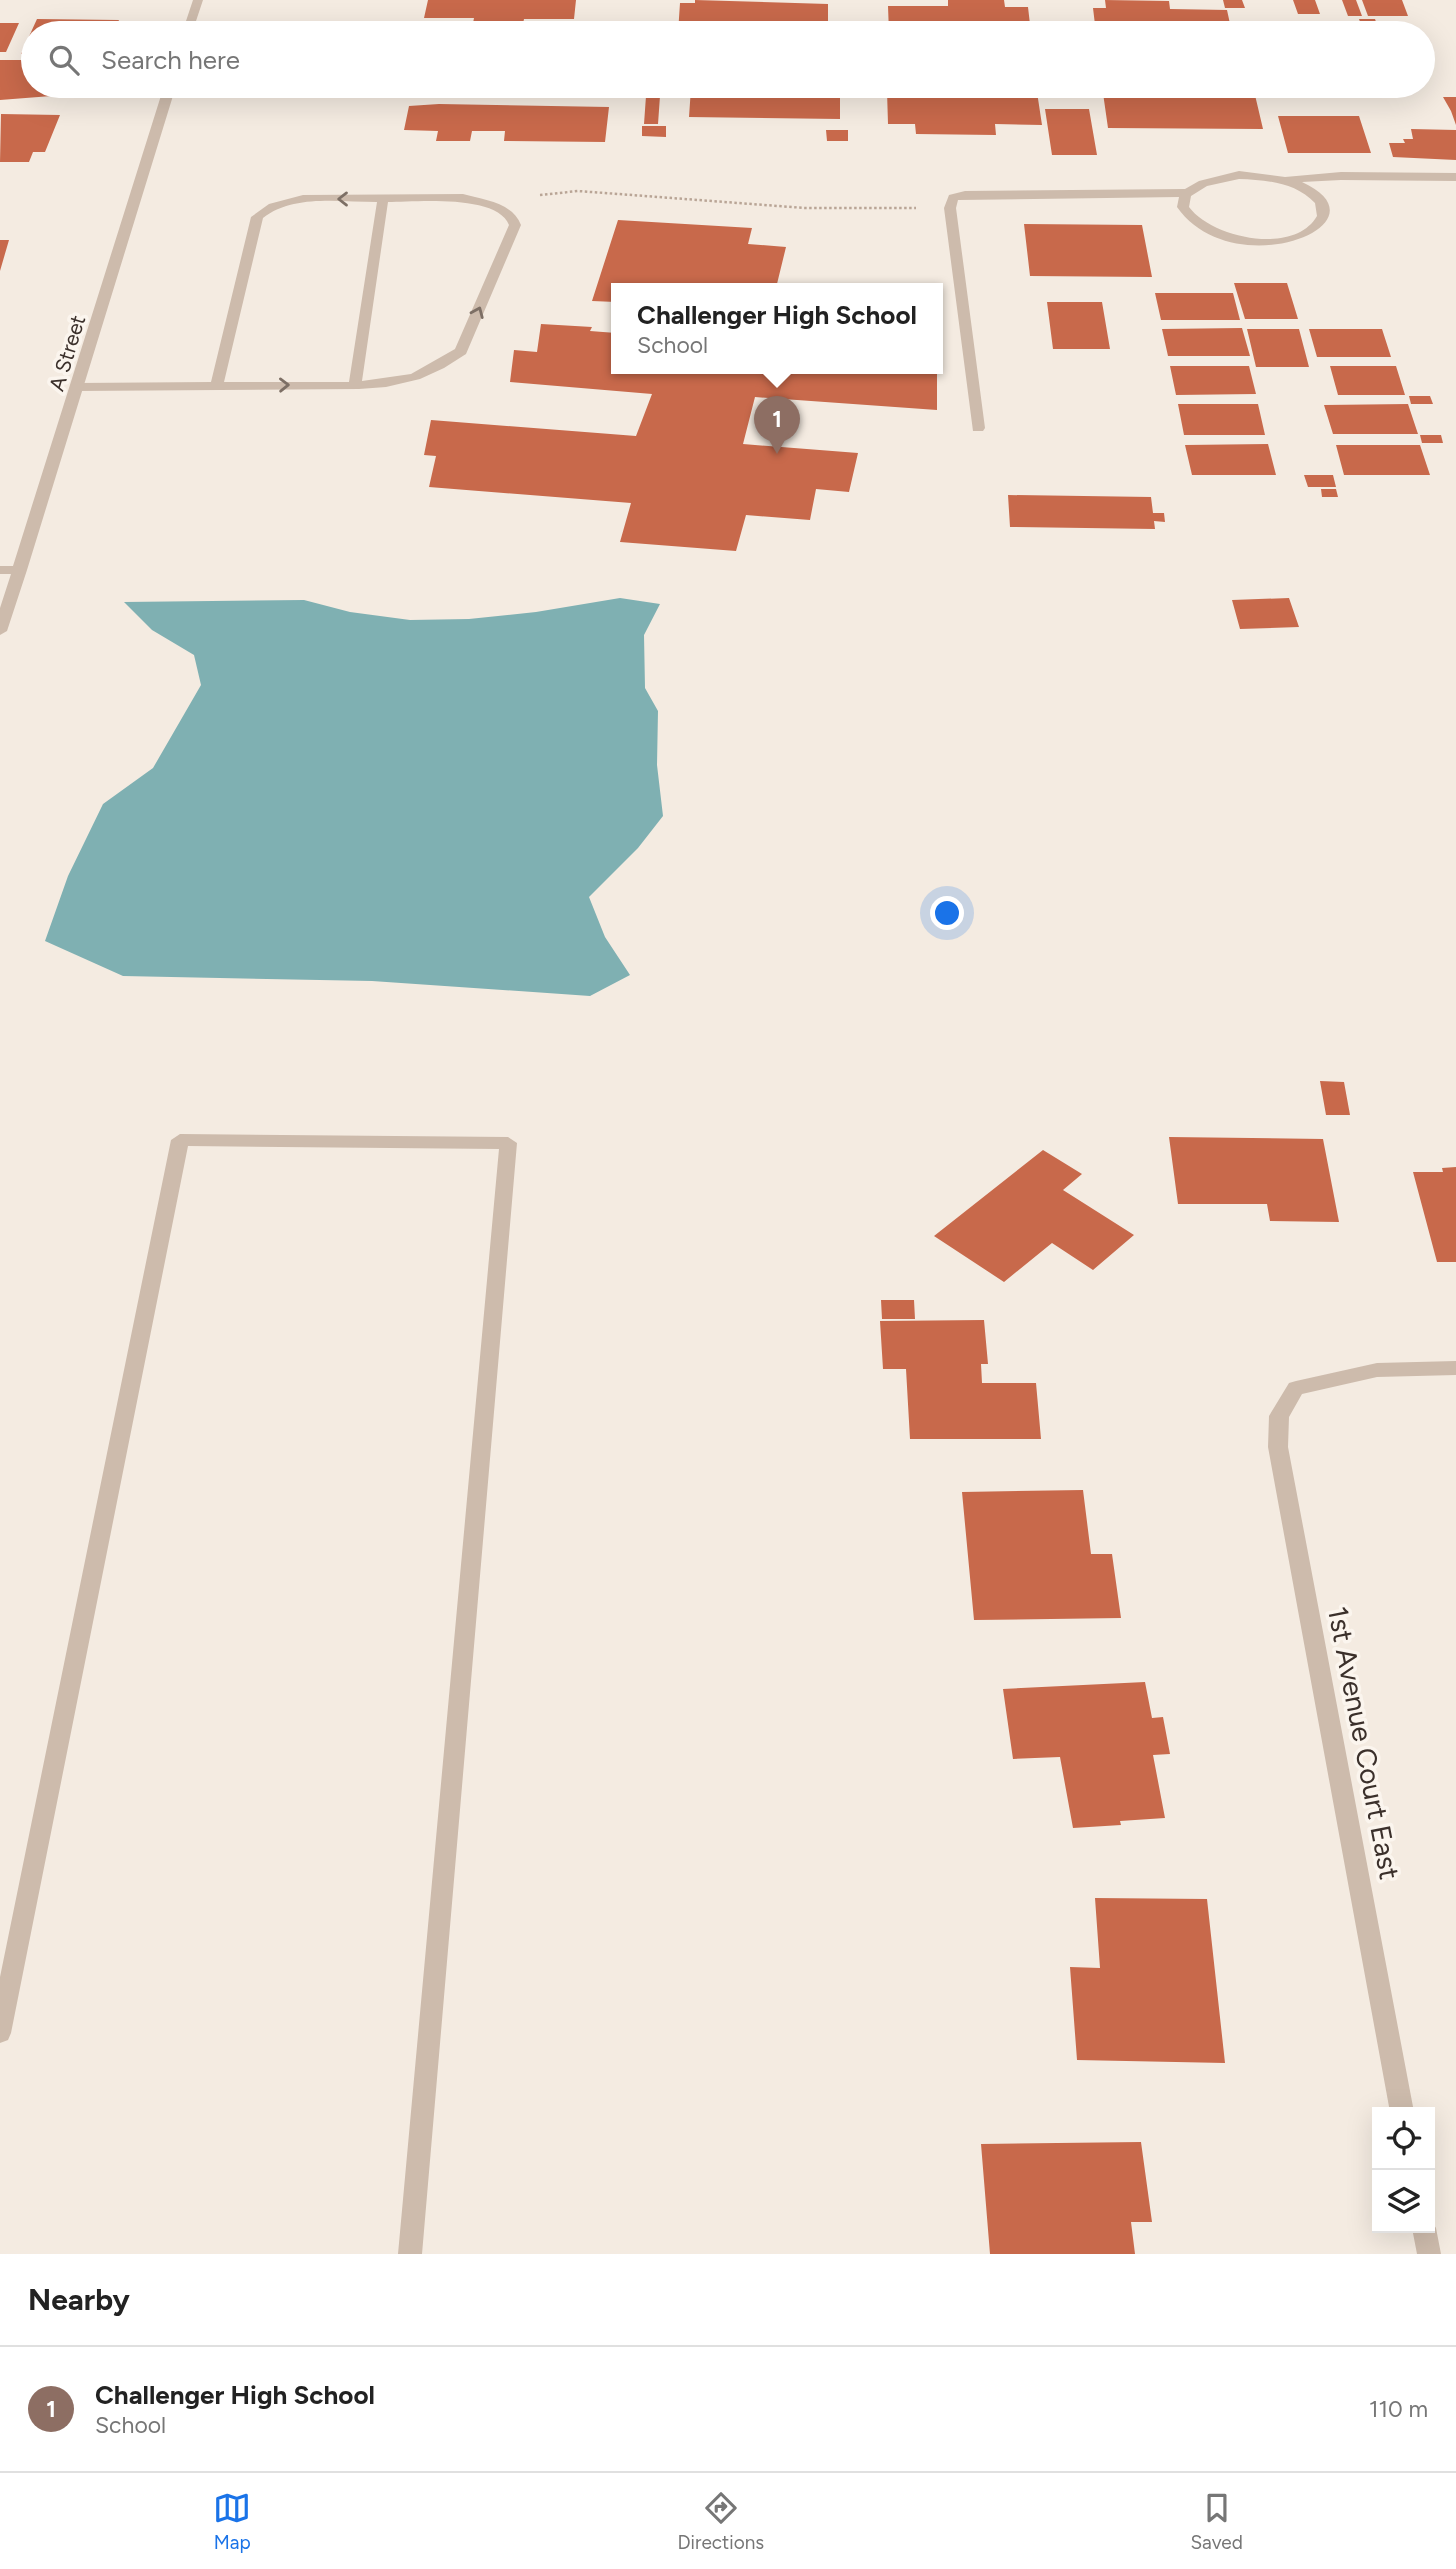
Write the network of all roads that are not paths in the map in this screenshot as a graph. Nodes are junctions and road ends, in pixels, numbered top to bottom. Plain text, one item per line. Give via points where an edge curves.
1 (198, 0) edge
2 (191, 21) edge
3 (166, 98) edge
4 (1456, 177) edge
5 (1285, 180) junction
6 (1186, 193) junction
7 (383, 199) junction
8 (355, 384) junction
9 (216, 386) junction
10 (77, 387) junction
11 (978, 428) dead end
12 (0, 570) edge
13 (20, 570) junction
14 (0, 631) edge
15 (1456, 1368) edge
16 (0, 2033) edge
17 (1401, 2107) edge
18 (1425, 2233) edge
19 (410, 2254) edge
20 (1429, 2254) edge

1 - 2 street
3 - 10 street, A Street
4 - 5 street
5 - 6 street via 1239,175 1198,184
5 - 6 street via 1310,192 1324,207 1324,217 1318,227 1285,240 1240,241 1216,235 1185,216 1181,204
6 - 11 street via 953,198 950,208
7 - 8 street
8 -> 7 street via 398,382 421,375 461,351 515,225 504,210 480,201
7 -> 9 street via 285,201 257,217
9 -> 8 street
9 - 10 street
10 - 13 street, A Street
12 - 13 street
13 - 14 street, A Street
15 - 17 street, 1st Avenue Court East via 1377,1370 1296,1388 1279,1416 1278,1447
16 - 19 street via 180,1140 508,1143
18 - 20 street

